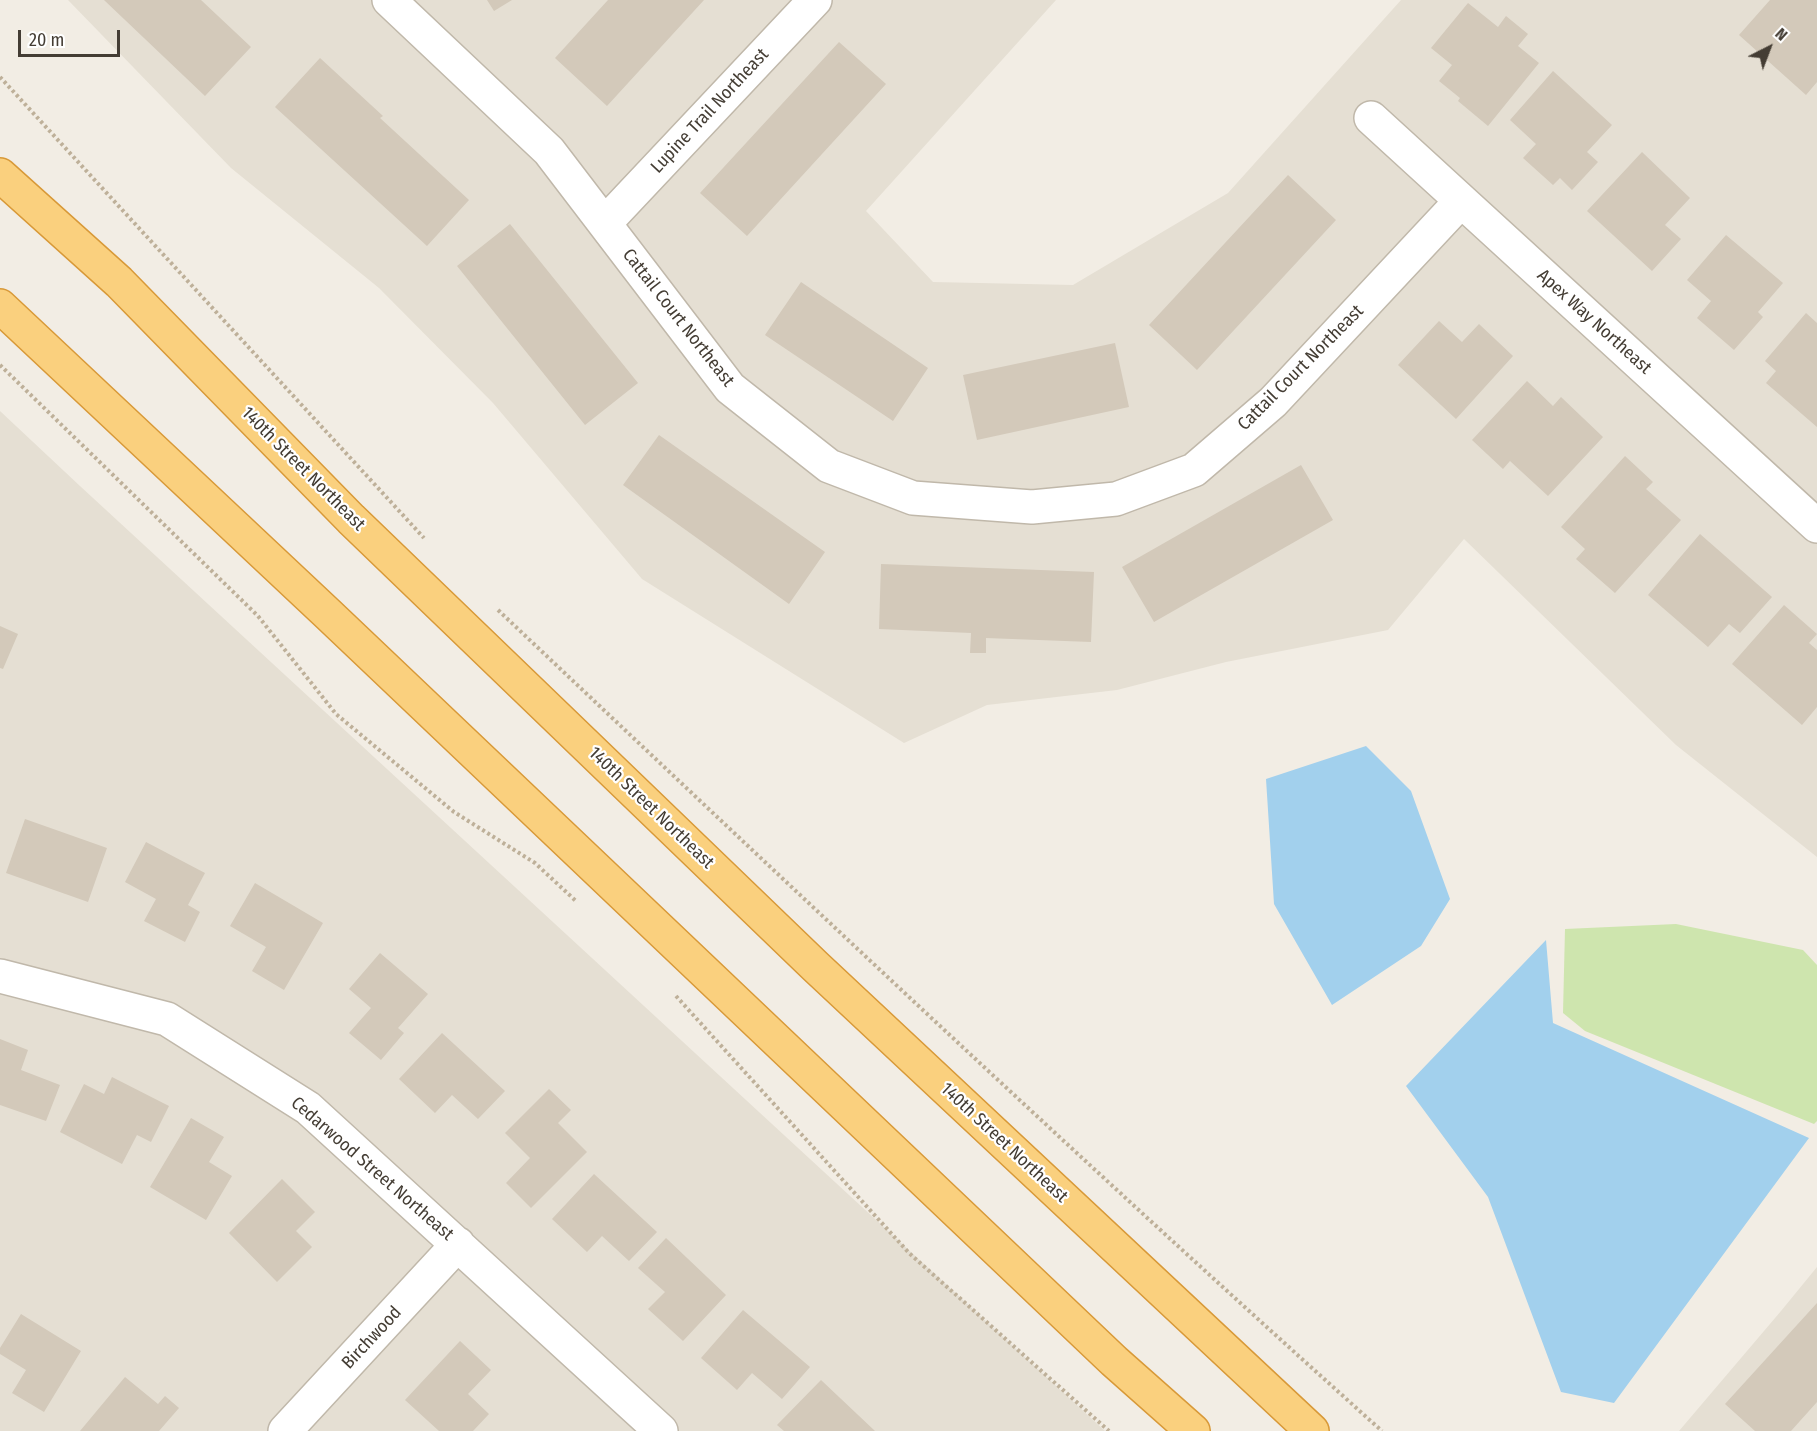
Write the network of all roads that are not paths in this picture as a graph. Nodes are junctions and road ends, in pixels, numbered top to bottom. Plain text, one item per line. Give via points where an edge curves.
1 (389, 0) edge
2 (814, 0) edge
3 (1371, 118) dead end
4 (0, 155) edge
5 (0, 175) edge
6 (1461, 201) junction
7 (605, 223) junction
8 (68, 236) junction
9 (0, 306) edge
10 (1817, 526) edge
11 (0, 976) edge
12 (459, 1244) junction
13 (285, 1431) edge
14 (661, 1431) edge
15 (1193, 1431) edge
16 (1312, 1431) edge

1 - 7 street, Cattail Court Northeast via 549,151
2 - 7 street, Lupine Trail Northeast
3 - 6 street, Apex Way Northeast
4 - 8 highway
5 - 8 highway, 140th Street Northeast
6 - 7 street, Cattail Court Northeast via 1273,402 1194,470 1116,499 1032,507 913,498 829,466 730,388
6 - 10 street, Apex Way Northeast
8 - 16 highway, 140th Street Northeast via 119,282 360,527 815,966
9 - 15 highway via 1114,1361
11 - 12 street, Cedarwood Street Northeast via 167,1019 308,1108
12 - 13 street, Birchwood
12 - 14 street, Cedarwood Street Northeast

